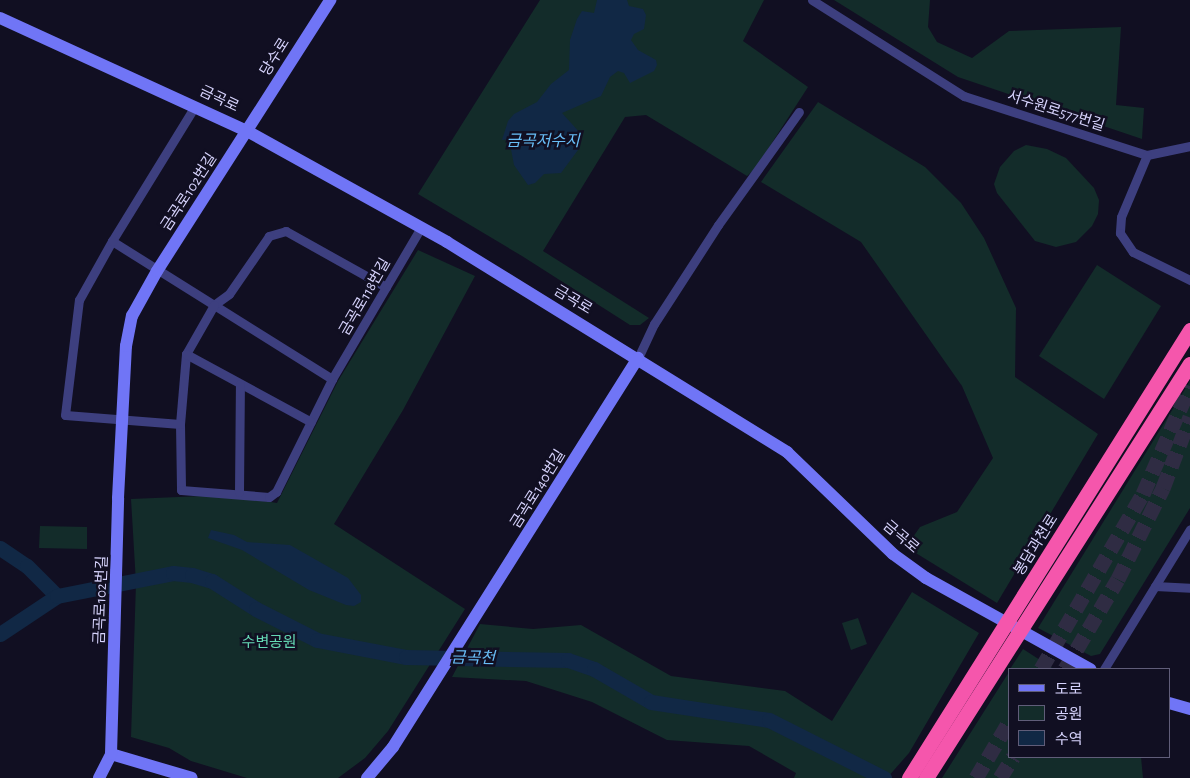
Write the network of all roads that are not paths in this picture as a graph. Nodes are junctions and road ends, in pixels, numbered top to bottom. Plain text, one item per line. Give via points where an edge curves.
1 (330, 0) edge
2 (812, 0) edge
3 (0, 18) edge
4 (195, 106) junction
5 (799, 112) dead end
6 (247, 131) junction
7 (1190, 146) edge
8 (1147, 154) junction
9 (421, 227) junction
10 (112, 241) junction
11 (157, 271) junction
12 (1190, 280) edge
13 (386, 287) junction
14 (214, 305) junction
15 (1190, 330) edge
16 (186, 354) junction
17 (638, 358) junction
18 (1190, 364) edge
19 (332, 380) junction
20 (240, 384) junction
21 (124, 420) junction
22 (311, 422) junction
23 (180, 424) junction
24 (238, 492) junction
25 (1190, 529) edge
26 (1065, 546) junction
27 (1155, 586) junction
28 (1190, 588) edge
29 (1088, 668) edge
30 (1105, 668) edge
31 (1170, 703) edge
32 (1190, 708) edge
33 (111, 754) junction
34 (99, 778) edge
35 (192, 778) edge
36 (367, 778) edge
37 (909, 778) edge
38 (926, 778) edge

1 - 6 street, 당수로
2 - 8 street, 서수원로577번길 via 964,96
3 - 4 street, 금곡로
4 - 6 street, 금곡로
4 - 10 street
5 - 17 street via 741,190 664,307
6 - 9 street, 금곡로
6 - 11 street, 금곡로102번길
7 - 8 street
8 - 12 street via 1121,217 1120,233 1133,252
9 - 13 street, 금곡로118번길
9 - 17 street, 금곡로
10 - 11 street
10 - 21 street via 79,300 64,415
11 - 14 street
11 - 21 street, 금곡로102번길 via 132,316 126,346
13 - 14 street via 286,232 269,236 229,294
13 - 19 street, 금곡로118번길
14 - 16 street
14 - 19 street
15 - 26 highway, 봉담과천로
16 - 20 street
16 - 23 street
17 - 29 street, 금곡로 via 787,452 893,554 926,578
17 - 36 street, 금곡로140번길 via 393,747
18 - 26 highway, 봉담과천로
19 - 22 street, 금곡로118번길
20 - 22 street
20 - 24 street
21 - 23 street
21 - 33 street, 금곡로102번길 via 118,498
22 - 24 street, 금곡로118번길 via 276,492 268,498
23 - 24 street, 금곡로118번길 via 181,490
25 - 27 street
26 - 37 highway, 봉담과천로
26 - 38 highway, 봉담과천로
27 - 28 street
27 - 30 street
31 - 32 street
33 - 34 street, 금곡로102번길
33 - 35 street

